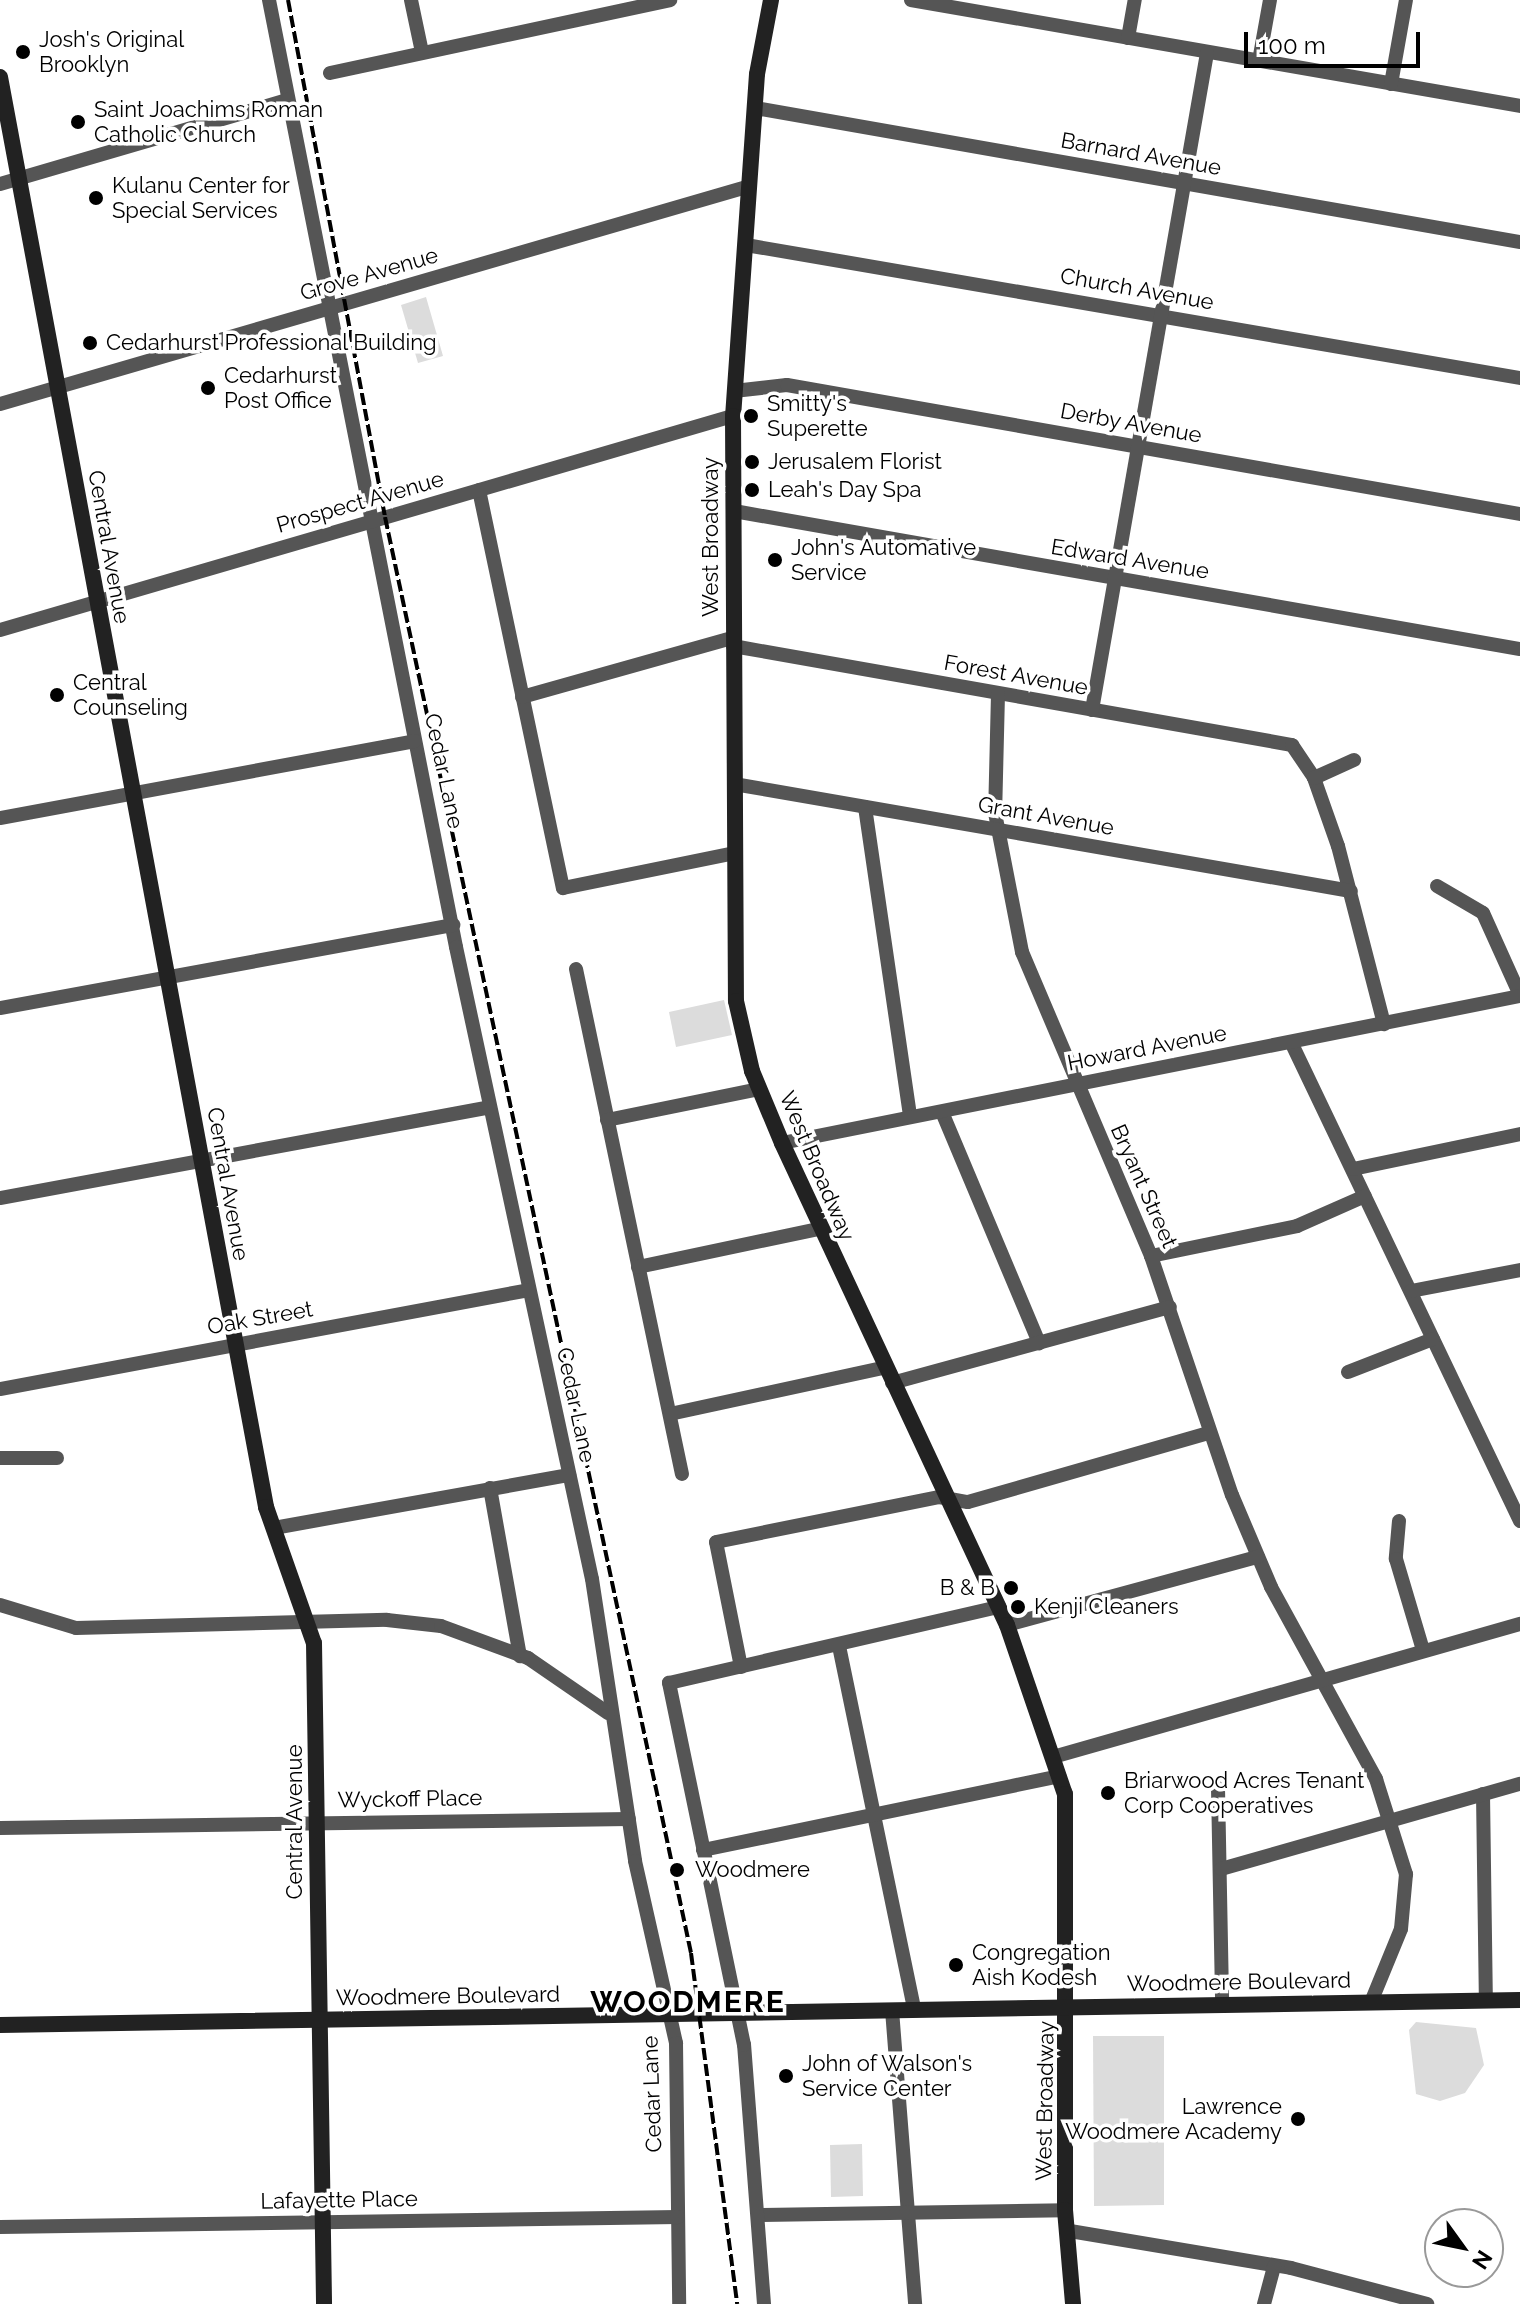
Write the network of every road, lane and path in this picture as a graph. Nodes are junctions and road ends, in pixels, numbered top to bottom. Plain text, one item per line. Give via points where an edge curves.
1 (269, 0) edge
2 (411, 0) edge
3 (670, 0) edge
4 (771, 0) edge
5 (911, 0) edge
6 (1135, 0) edge
7 (1270, 0) edge
8 (1406, 0) edge
9 (997, 7) edge
10 (1128, 38) junction
11 (422, 52) junction
12 (1207, 53) junction
13 (1259, 61) junction
14 (330, 73) dead end
15 (0, 77) edge
16 (1391, 84) junction
17 (288, 100) junction
18 (1520, 106) edge
19 (755, 108) junction
20 (19, 179) junction
21 (1184, 183) junction
22 (0, 184) edge
23 (750, 186) junction
24 (1520, 242) edge
25 (746, 245) junction
26 (328, 309) junction
27 (1162, 315) junction
28 (1520, 378) edge
29 (57, 388) junction
30 (734, 391) junction
31 (0, 404) edge
32 (733, 416) junction
33 (1138, 447) junction
34 (479, 490) junction
35 (734, 511) junction
36 (1520, 514) edge
37 (369, 522) junction
38 (1115, 579) junction
39 (97, 602) junction
40 (0, 630) edge
41 (732, 642) junction
42 (1520, 649) edge
43 (998, 694) junction
44 (522, 697) junction
45 (1092, 710) junction
46 (415, 741) junction
47 (1354, 760) dead end
48 (1314, 778) junction
49 (734, 784) junction
50 (132, 793) junction
51 (865, 807) junction
52 (0, 818) edge
53 (999, 830) junction
54 (735, 853) junction
55 (1437, 886) dead end
56 (1351, 891) junction
57 (453, 925) junction
58 (576, 969) dead end
59 (167, 977) junction
60 (1520, 995) edge
61 (0, 1008) edge
62 (1384, 1024) junction
63 (1291, 1042) junction
64 (1075, 1085) junction
65 (760, 1089) junction
66 (490, 1107) junction
67 (942, 1112) junction
68 (910, 1117) junction
69 (607, 1120) junction
70 (1520, 1134) edge
71 (782, 1143) junction
72 (201, 1162) junction
73 (1353, 1169) junction
74 (1365, 1196) junction
75 (0, 1198) edge
76 (819, 1229) junction
77 (1151, 1256) junction
78 (638, 1267) junction
79 (1520, 1270) edge
80 (529, 1290) junction
81 (1411, 1291) junction
82 (1170, 1307) junction
83 (1433, 1339) junction
84 (1039, 1343) junction
85 (235, 1345) junction
86 (883, 1368) junction
87 (1348, 1372) dead end
88 (892, 1383) junction
89 (0, 1389) edge
90 (670, 1414) junction
91 (1209, 1433) junction
92 (0, 1458) edge
93 (57, 1458) dead end
94 (682, 1474) dead end
95 (569, 1475) junction
96 (490, 1488) junction
97 (947, 1500) junction
98 (1399, 1521) dead end
99 (1520, 1521) edge
100 (274, 1528) junction
101 (1258, 1557) junction
102 (0, 1605) edge
103 (999, 1607) junction
104 (1520, 1624) edge
105 (1007, 1625) junction
106 (309, 1626) junction
107 (839, 1646) junction
108 (1423, 1650) junction
109 (520, 1656) junction
110 (741, 1667) junction
111 (1322, 1679) junction
112 (608, 1713) junction
113 (1053, 1757) junction
114 (1059, 1776) junction
115 (1520, 1784) edge
116 (1218, 1788) dead end
117 (1483, 1794) junction
118 (875, 1814) junction
119 (629, 1819) junction
120 (1390, 1820) junction
121 (317, 1823) junction
122 (0, 1828) edge
123 (703, 1850) junction
124 (1221, 1869) junction
125 (1486, 2000) junction
126 (1520, 2000) edge
127 (1371, 2002) junction
128 (1222, 2004) junction
129 (1068, 2006) junction
130 (914, 2009) junction
131 (892, 2010) junction
132 (669, 2014) junction
133 (736, 2015) junction
134 (320, 2020) junction
135 (0, 2025) edge
136 (1065, 2210) junction
137 (909, 2213) junction
138 (759, 2215) junction
139 (678, 2217) junction
140 (323, 2222) junction
141 (0, 2227) edge
142 (1070, 2231) junction
143 (1274, 2266) junction
144 (324, 2304) edge
145 (679, 2304) edge
146 (764, 2304) edge
147 (915, 2304) edge
148 (1073, 2304) edge
149 (1264, 2304) edge
150 (1427, 2304) edge

1 - 17 street, Cedar Lane
2 - 11 street
3 - 11 street
4 - 19 street, West Broadway
5 - 9 street
6 - 10 street
7 - 13 street
8 - 16 street
9 - 10 street
10 - 12 street
11 - 14 street
12 - 13 street
12 - 21 street
13 - 16 street
15 - 20 street, Central Avenue
16 - 18 street
17 - 20 street
17 - 26 street, Cedar Lane
19 - 21 street, Barnard Avenue
19 - 23 street, West Broadway
20 - 22 street
20 - 29 street, Central Avenue
21 - 24 street, Barnard Avenue
21 - 27 street
23 - 25 street, West Broadway
23 - 26 street, Grove Avenue
25 - 27 street, Church Avenue
25 - 30 street, West Broadway
26 - 29 street, Grove Avenue
26 - 37 street, Cedar Lane
27 - 28 street, Church Avenue
27 - 33 street
29 - 31 street, Grove Avenue
29 - 39 street, Central Avenue
30 - 32 street, West Broadway
30 - 33 street, Derby Avenue via 787,385
32 - 34 street, Prospect Avenue
32 - 35 street, West Broadway
33 - 36 street, Derby Avenue
33 - 38 street
34 - 37 street, Prospect Avenue
34 - 44 street
35 - 38 street, Edward Avenue
35 - 41 street, West Broadway
37 - 39 street, Prospect Avenue
37 - 46 street, Cedar Lane
38 - 42 street, Edward Avenue
38 - 45 street
39 - 40 street, Prospect Avenue
39 - 50 street, Central Avenue
41 - 43 street, Forest Avenue
41 - 44 street
41 - 49 street, West Broadway
43 - 45 street, Forest Avenue
43 - 53 street, Bryant Street
44 - 54 street via 563,888
45 - 48 street, Forest Avenue via 1292,745
46 - 50 street
46 - 57 street, Cedar Lane
47 - 48 street
48 - 56 street
49 - 51 street, Grant Avenue
49 - 54 street, West Broadway
50 - 52 street
50 - 59 street, Central Avenue
51 - 53 street, Grant Avenue
51 - 68 street
53 - 56 street, Grant Avenue
53 - 64 street, Bryant Street via 1022,952
54 - 65 street, West Broadway via 736,1001
55 - 60 street via 1483,913
56 - 62 street
57 - 59 street
57 - 66 street, Cedar Lane
58 - 69 street
59 - 61 street
59 - 72 street, Central Avenue
60 - 62 street, Howard Avenue
62 - 63 street, Howard Avenue
63 - 64 street, Howard Avenue
63 - 73 street
64 - 67 street, Howard Avenue
64 - 77 street, Bryant Street
65 - 69 street
65 - 71 street, West Broadway
66 - 72 street
66 - 80 street, Cedar Lane
67 - 68 street, Howard Avenue
67 - 84 street
68 - 71 street, Howard Avenue
69 - 78 street
70 - 73 street
71 - 76 street, West Broadway
72 - 75 street
72 - 85 street, Central Avenue
73 - 74 street
74 - 77 street via 1297,1226
74 - 81 street
76 - 78 street
76 - 86 street, West Broadway
77 - 82 street, Bryant Street
78 - 90 street
79 - 81 street
80 - 85 street, Oak Street
80 - 95 street, Cedar Lane
81 - 83 street
82 - 84 street
82 - 91 street, Bryant Street
83 - 87 street
83 - 99 street
84 - 88 street
85 - 89 street, Oak Street
85 - 100 street, Central Avenue
86 - 88 street, West Broadway
86 - 90 street
88 - 97 street, West Broadway
90 - 94 street
91 - 97 street via 968,1502
91 - 101 street, Bryant Street
92 - 93 street
95 - 96 street
95 - 112 street, Cedar Lane via 608,1665
96 - 100 street
96 - 109 street
97 - 103 street, West Broadway
97 - 110 street via 896,1504 716,1542
98 - 108 street via 1396,1559
100 - 106 street, Central Avenue
101 - 105 street
101 - 111 street, Bryant Street
102 - 106 street via 76,1628
103 - 105 street, West Broadway
103 - 107 street
104 - 108 street
105 - 113 street, West Broadway
106 - 109 street via 418,1622
106 - 121 street, Central Avenue via 317,1671
107 - 110 street
107 - 118 street
108 - 111 street
109 - 112 street
110 - 123 street via 669,1683
111 - 113 street
111 - 120 street, Bryant Street via 1376,1779
112 - 119 street, Cedar Lane
113 - 114 street, West Broadway
114 - 118 street
114 - 129 street, West Broadway via 1070,1823
115 - 117 street
116 - 124 street
117 - 120 street
117 - 125 street
118 - 123 street
118 - 130 street
119 - 121 street, Wyckoff Place
119 - 132 street, Cedar Lane
120 - 124 street
120 - 127 street, Bryant Street via 1408,1902
121 - 122 street, Wyckoff Place
121 - 134 street, Central Avenue
123 - 133 street
124 - 128 street
125 - 126 street, Woodmere Boulevard
125 - 127 street, Woodmere Boulevard
127 - 128 street, Woodmere Boulevard
128 - 129 street, Woodmere Boulevard
129 - 130 street, Woodmere Boulevard
129 - 136 street, West Broadway
130 - 131 street, Woodmere Boulevard
131 - 133 street, Woodmere Boulevard
131 - 137 street
132 - 133 street, Woodmere Boulevard
132 - 134 street, Woodmere Boulevard
132 - 139 street, Cedar Lane via 676,2043
133 - 138 street
134 - 135 street, Woodmere Boulevard
134 - 140 street, Central Avenue
136 - 137 street
136 - 142 street, West Broadway
137 - 138 street
137 - 147 street
138 - 146 street
139 - 140 street, Lafayette Place
139 - 145 street, Cedar Lane
140 - 141 street, Lafayette Place
140 - 144 street, Central Avenue
142 - 143 street
142 - 148 street, West Broadway
143 - 149 street
143 - 150 street

